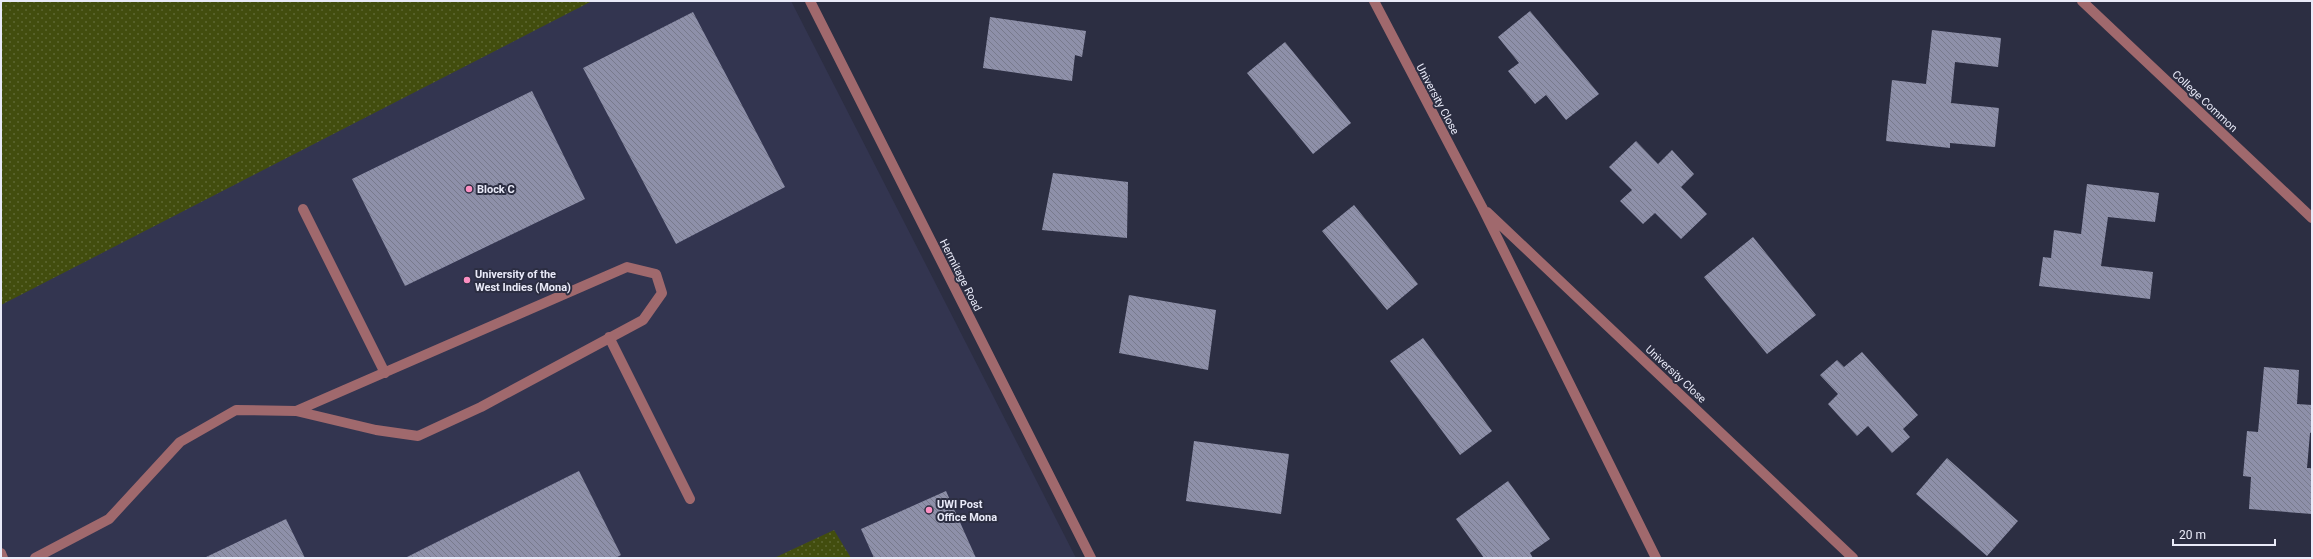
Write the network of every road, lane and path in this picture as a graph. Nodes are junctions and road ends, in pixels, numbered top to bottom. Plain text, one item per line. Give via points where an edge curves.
1 (810, 1) edge
2 (1374, 1) edge
3 (2082, 1) edge
4 (1482, 207) junction
5 (304, 209) dead end
6 (2312, 218) edge
7 (609, 337) junction
8 (385, 373) junction
9 (296, 411) junction
10 (690, 498) dead end
11 (1, 553) edge
12 (3, 558) edge
13 (35, 558) edge
14 (1091, 558) edge
15 (1656, 558) edge
16 (1853, 558) edge

1 - 14 street, Hermitage Road
2 - 4 street, University Close
3 - 6 street, College Common
4 - 15 street, University Close
4 - 16 street, University Close
5 - 8 street
7 - 8 street via 643,320 662,293 656,274 627,267
7 - 9 street via 481,407 418,436 376,430
7 - 10 street
8 - 9 street
9 - 13 street via 236,410 180,442 109,519
11 - 12 street

